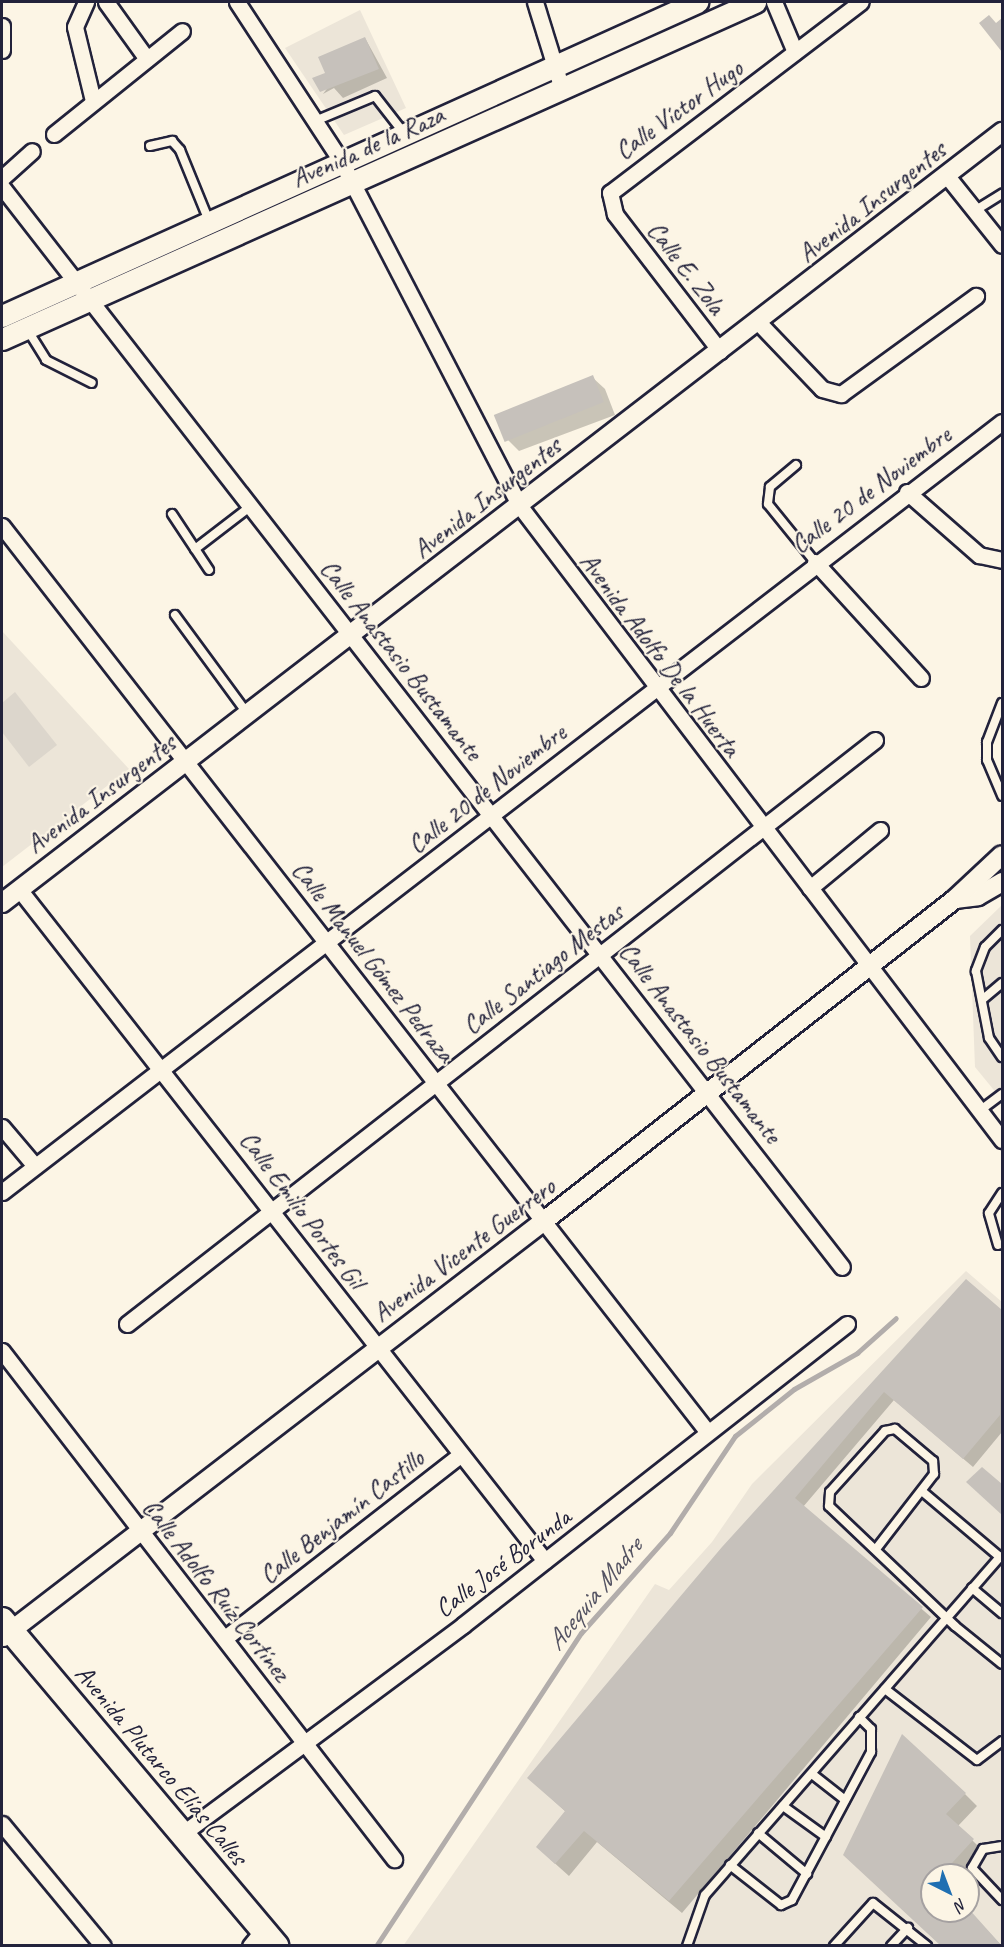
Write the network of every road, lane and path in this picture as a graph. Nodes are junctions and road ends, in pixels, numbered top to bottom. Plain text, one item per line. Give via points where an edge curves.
1 (86, 2) edge
2 (106, 2) edge
3 (256, 2) edge
4 (535, 2) edge
5 (697, 2) edge
6 (755, 2) edge
7 (774, 2) edge
8 (861, 2) edge
9 (239, 5) edge
10 (2, 26) edge
11 (182, 31) dead end
12 (2, 50) edge
13 (795, 52) junction
14 (147, 59) junction
15 (554, 67) junction
16 (562, 89) junction
17 (93, 101) junction
18 (315, 121) junction
19 (1002, 132) edge
20 (404, 133) junction
21 (54, 134) dead end
22 (150, 146) dead end
23 (32, 151) dead end
24 (341, 161) junction
25 (947, 176) junction
26 (2, 178) edge
27 (352, 184) junction
28 (2, 187) edge
29 (1002, 195) edge
30 (976, 210) junction
31 (615, 214) joint
32 (210, 222) junction
33 (1002, 245) edge
34 (77, 282) junction
35 (976, 296) dead end
36 (91, 299) junction
37 (2, 316) edge
38 (759, 323) junction
39 (26, 328) junction
40 (2, 339) edge
41 (720, 351) junction
42 (93, 383) dead end
43 (1002, 423) edge
44 (796, 465) dead end
45 (907, 492) junction
46 (252, 505) junction
47 (519, 506) junction
48 (172, 514) dead end
49 (2, 526) edge
50 (195, 549) junction
51 (1002, 560) edge
52 (815, 562) junction
53 (209, 570) dead end
54 (175, 615) dead end
55 (351, 637) junction
56 (921, 678) dead end
57 (654, 687) junction
58 (1002, 703) edge
59 (248, 714) junction
60 (875, 740) dead end
61 (185, 762) junction
62 (1002, 796) edge
63 (493, 817) junction
64 (762, 828) junction
65 (880, 830) dead end
66 (1002, 855) edge
67 (1002, 882) edge
68 (810, 888) junction
69 (19, 889) junction
70 (955, 899) junction
71 (2, 903) edge
72 (1002, 930) edge
73 (327, 944) junction
74 (600, 954) junction
75 (871, 965) junction
76 (1002, 983) edge
77 (983, 999) junction
78 (1002, 1057) edge
79 (164, 1070) junction
80 (438, 1082) junction
81 (708, 1092) junction
82 (1002, 1094) edge
83 (982, 1109) junction
84 (2, 1127) edge
85 (1002, 1140) edge
86 (35, 1166) junction
87 (2, 1192) edge
88 (1002, 1193) edge
89 (271, 1209) junction
90 (544, 1221) junction
91 (998, 1245) dead end
92 (842, 1267) dead end
93 (127, 1324) dead end
94 (847, 1324) dead end
95 (377, 1348) junction
96 (2, 1351) edge
97 (706, 1430) junction
98 (460, 1455) junction
99 (923, 1492) junction
100 (139, 1531) junction
101 (876, 1549) junction
102 (1001, 1558) edge
103 (545, 1561) junction
104 (972, 1588) junction
105 (1002, 1613) edge
106 (948, 1617) junction
107 (5, 1630) edge
108 (225, 1638) junction
109 (1002, 1664) edge
110 (885, 1689) junction
111 (859, 1717) junction
112 (303, 1740) junction
113 (1002, 1741) edge
114 (812, 1774) junction
115 (844, 1800) junction
116 (783, 1806) junction
117 (2, 1824) edge
118 (758, 1833) junction
119 (182, 1834) junction
120 (826, 1837) junction
121 (1002, 1846) edge
122 (394, 1859) dead end
123 (730, 1865) junction
124 (807, 1874) junction
125 (1002, 1900) edge
126 (908, 1928) junction
127 (264, 1940) edge
128 (103, 1946) edge
129 (687, 1946) edge
130 (834, 1946) edge
131 (891, 1946) edge
132 (927, 1946) edge

1 - 17 street via 75,27
2 - 14 street
3 - 9 street
4 - 15 street
5 - 15 main road, Avenida de la Raza
6 - 16 main road, Avenida de la Raza
7 - 13 street
8 - 13 street, Calle Víctor Hugo
9 - 18 street, Avenida Adolfo De la Huerta
10 - 12 street
11 - 14 street
13 - 31 street, Calle Víctor Hugo via 614,188 609,201
14 - 17 street
15 - 16 street
15 - 20 main road, Avenida de la Raza
16 - 27 main road, Avenida de la Raza
17 - 21 street
18 - 20 lane via 375,96
18 - 24 street, Avenida Adolfo De la Huerta
19 - 25 street, Avenida Insurgentes
20 - 24 main road, Avenida de la Raza
22 - 32 lane via 172,141 180,150
23 - 26 street
24 - 27 street, Avenida Adolfo De la Huerta
24 - 32 main road, Avenida de la Raza
25 - 30 street
25 - 38 street, Avenida Insurgentes
27 - 36 main road, Avenida de la Raza
27 - 47 street, Avenida Adolfo De la Huerta
28 - 34 street, Calle Anastasio Bustamante
29 - 30 lane
30 - 33 street
31 - 41 street, Calle E. Zola
32 - 34 main road, Avenida de la Raza
34 - 36 street, Calle Anastasio Bustamante
34 - 37 main road, Avenida de la Raza
35 - 38 street via 842,394 828,393
36 - 39 main road, Avenida de la Raza
36 - 46 street, Calle Anastasio Bustamante
38 - 41 street, Avenida Insurgentes
39 - 40 main road, Avenida de la Raza
39 - 42 lane via 46,360
41 - 47 street, Avenida Insurgentes
43 - 45 street, Calle 20 de Noviembre
44 - 52 lane via 770,488 768,504
45 - 51 street via 979,555
45 - 52 street, Calle 20 de Noviembre
46 - 50 lane
46 - 55 street, Calle Anastasio Bustamante
47 - 55 street, Avenida Insurgentes
47 - 57 street, Avenida Adolfo De la Huerta
48 - 50 lane
49 - 61 street, Calle Manuel Gómez Pedraza
50 - 53 lane
52 - 56 street
52 - 57 street, Calle 20 de Noviembre
54 - 59 lane
55 - 59 street, Avenida Insurgentes
55 - 63 street, Calle Anastasio Bustamante
57 - 63 street, Calle 20 de Noviembre
57 - 64 street, Avenida Adolfo De la Huerta
58 - 62 lane via 987,742 987,760
59 - 61 street, Avenida Insurgentes
60 - 64 street, Calle Santiago Mestas
61 - 69 street, Avenida Insurgentes
61 - 73 street, Calle Manuel Gómez Pedraza
63 - 73 street, Calle 20 de Noviembre
63 - 74 street, Calle Anastasio Bustamante
64 - 68 street, Avenida Adolfo De la Huerta
64 - 74 street, Calle Santiago Mestas
65 - 68 street
66 - 70 street, Avenida Vicente Guerrero
67 - 70 street, Avenida Vicente Guerrero via 978,896
68 - 75 street, Avenida Adolfo De la Huerta
69 - 71 street, Avenida Insurgentes
69 - 79 street, Calle Emilio Portes Gil
70 - 75 street, Avenida Vicente Guerrero
72 - 77 lane via 978,959
73 - 79 street, Calle 20 de Noviembre
73 - 80 street, Calle Manuel Gómez Pedraza
74 - 80 street, Calle Santiago Mestas
74 - 81 street, Calle Anastasio Bustamante
75 - 81 street, Avenida Vicente Guerrero
75 - 83 street, Avenida Adolfo De la Huerta
76 - 77 lane
77 - 78 lane via 989,1038
79 - 86 street, Calle 20 de Noviembre
79 - 89 street, Calle Emilio Portes Gil
80 - 89 street, Calle Santiago Mestas
80 - 90 street, Calle Manuel Gómez Pedraza
81 - 90 street, Avenida Vicente Guerrero
81 - 92 street, Calle Anastasio Bustamante
82 - 83 lane
83 - 85 street, Avenida Adolfo De la Huerta
84 - 86 street
86 - 87 street, Calle 20 de Noviembre
88 - 91 lane via 989,1213
89 - 93 street, Calle Santiago Mestas
89 - 95 street, Calle Emilio Portes Gil
90 - 95 street, Avenida Vicente Guerrero
90 - 97 street, Calle Manuel Gómez Pedraza
94 - 97 street, Calle José Borunda
95 - 98 street, Calle Emilio Portes Gil
95 - 100 street, Avenida Vicente Guerrero
96 - 100 street, Calle Adolfo Ruíz Cortínez
97 - 103 street, Calle José Borunda via 652,1479
98 - 103 street, Calle Emilio Portes Gil
98 - 108 street, Calle Benjamín Castillo
99 - 101 lane
99 - 101 lane via 934,1474 933,1461 895,1429 885,1431 826,1500
99 - 102 lane
100 - 107 street, Avenida Vicente Guerrero
100 - 108 street, Calle Adolfo Ruíz Cortínez
101 - 106 lane
102 - 104 lane
103 - 112 street, Calle José Borunda
104 - 105 lane
104 - 106 lane
106 - 109 lane
106 - 110 lane
107 - 119 main road, Avenida Plutarco Elías Calles
108 - 112 street, Calle Adolfo Ruíz Cortínez
110 - 111 lane
110 - 113 lane via 976,1760
111 - 114 lane
111 - 115 lane via 874,1741
112 - 119 street, Calle José Borunda
112 - 122 street, Calle Adolfo Ruíz Cortínez
114 - 115 lane
114 - 116 lane
115 - 120 lane
116 - 118 lane
116 - 120 lane
117 - 128 street
118 - 123 lane
118 - 124 lane
119 - 127 main road, Avenida Plutarco Elías Calles
120 - 124 lane
121 - 125 lane via 982,1849 972,1868
123 - 124 lane via 782,1905 792,1900
123 - 129 lane via 694,1915
126 - 130 lane via 884,1907 868,1904
126 - 131 lane
126 - 132 lane

